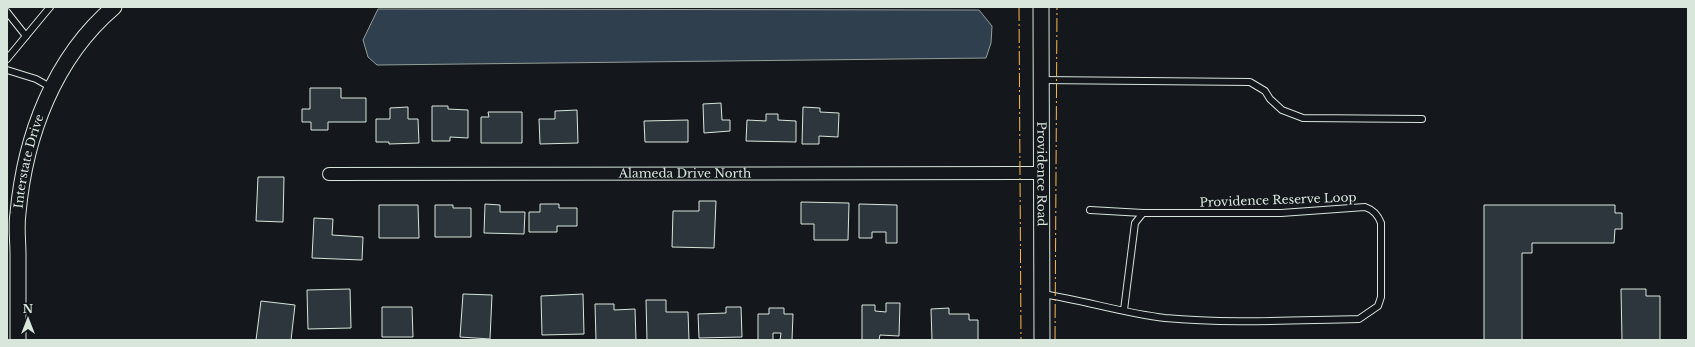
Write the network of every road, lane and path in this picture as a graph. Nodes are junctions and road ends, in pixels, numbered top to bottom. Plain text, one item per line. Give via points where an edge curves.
1 (50, 7) edge
2 (114, 7) edge
3 (1041, 7) edge
4 (7, 12) edge
5 (26, 36) junction
6 (7, 59) edge
7 (7, 70) edge
8 (1041, 80) junction
9 (52, 88) junction
10 (1422, 119) dead end
11 (1041, 173) junction
12 (328, 174) dead end
13 (1090, 210) dead end
14 (1143, 213) junction
15 (1042, 294) junction
16 (1124, 310) junction
17 (18, 340) edge
18 (1042, 340) edge

1 - 5 lane
2 - 9 street, Interstate Drive via 80,43
3 - 8 street, Providence Road
4 - 5 lane
5 - 6 lane
7 - 9 lane via 36,79
8 - 10 lane via 1250,82 1265,91 1282,110 1303,118
8 - 11 street, Providence Road
9 - 17 street, Interstate Drive via 31,140 18,214
11 - 12 street, Alameda Drive North
11 - 15 street, Providence Road
13 - 14 lane, Providence Reserve Loop
14 - 16 lane via 1135,223
14 - 16 lane, Providence Reserve Loop via 1281,213 1365,207 1379,216 1381,223 1381,297 1378,306 1359,319 1194,320
15 - 16 lane, Providence Reserve Loop
15 - 18 street, Providence Road

